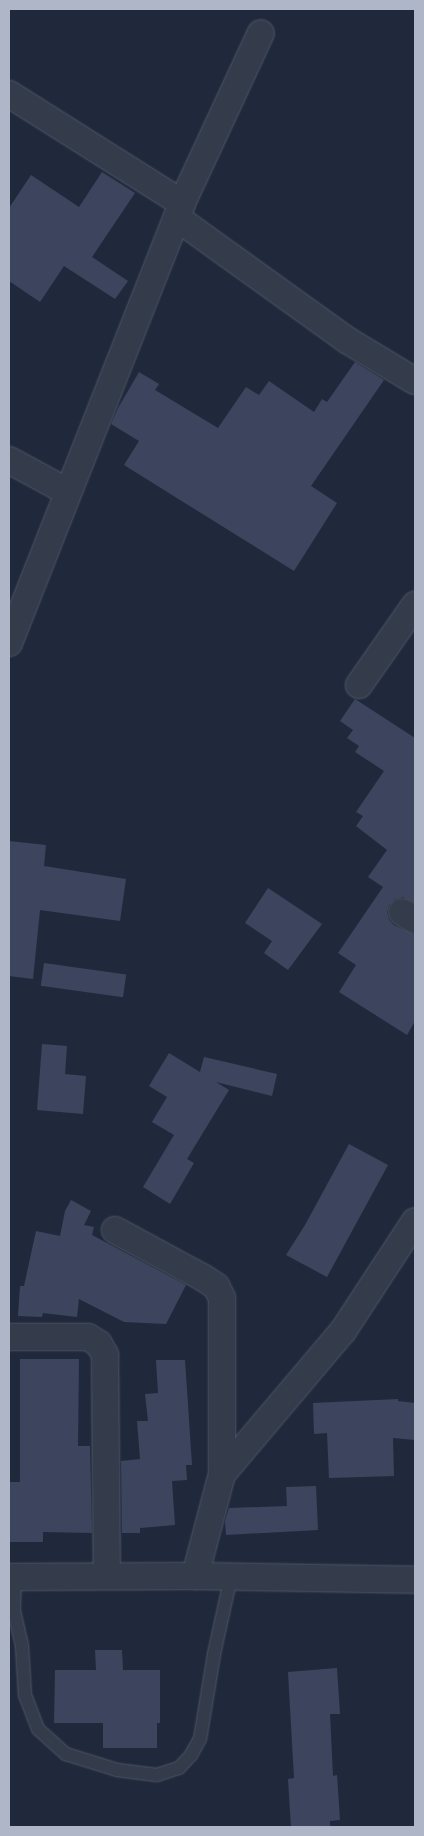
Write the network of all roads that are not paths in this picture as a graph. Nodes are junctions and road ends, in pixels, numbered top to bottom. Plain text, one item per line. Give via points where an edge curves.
1 (261, 34) dead end
2 (9, 94) edge
3 (179, 211) junction
4 (415, 381) edge
5 (9, 460) edge
6 (68, 492) junction
7 (415, 605) edge
8 (9, 643) edge
9 (359, 685) dead end
10 (415, 1221) edge
11 (115, 1230) dead end
12 (9, 1337) edge
13 (222, 1474) junction
14 (107, 1576) junction
15 (195, 1576) junction
16 (12, 1577) edge
17 (232, 1577) junction
18 (415, 1580) edge

1 - 3 street
2 - 3 street
3 - 4 street via 347,340
3 - 6 street
5 - 6 street
6 - 8 street
7 - 9 street
10 - 13 street via 344,1331
11 - 13 street via 202,1277 216,1286 222,1298
12 - 14 street via 88,1337 100,1344 105,1355
13 - 15 street
14 - 15 street
14 - 16 street
15 - 17 street
16 - 17 lane via 25,1695 38,1729 66,1754 117,1770 157,1775 179,1768 191,1756 200,1739 214,1654
17 - 18 street

